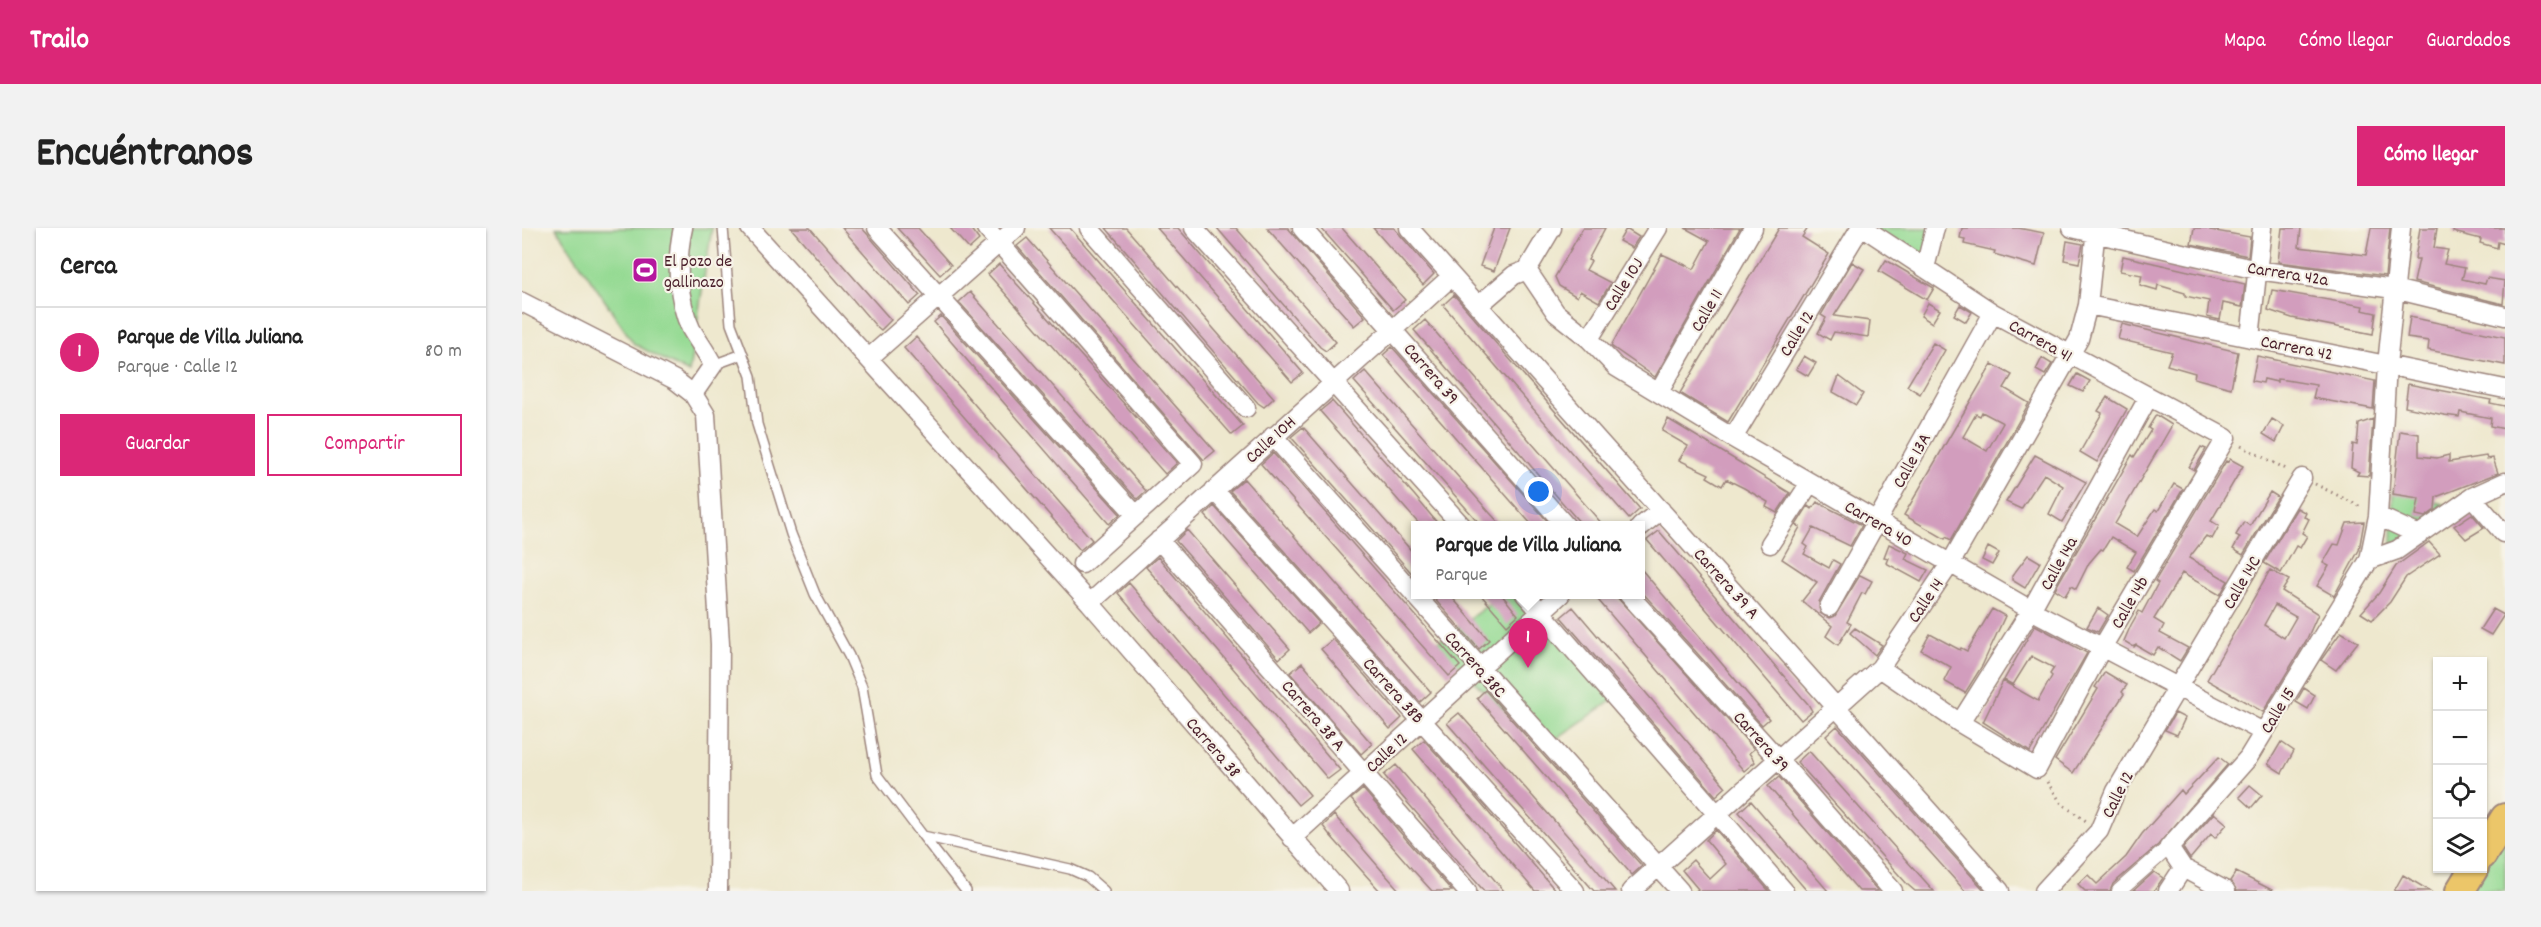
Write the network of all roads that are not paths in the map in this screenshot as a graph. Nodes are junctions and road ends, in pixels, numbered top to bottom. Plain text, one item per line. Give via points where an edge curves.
1 (683, 228) edge
2 (723, 228) edge
3 (750, 228) edge
4 (877, 228) edge
5 (986, 228) edge
6 (1016, 228) edge
7 (1089, 228) edge
8 (1194, 228) edge
9 (1302, 228) edge
10 (1409, 228) edge
11 (1552, 228) edge
12 (1658, 228) edge
13 (1753, 228) edge
14 (1862, 228) edge
15 (1935, 228) edge
16 (2072, 228) edge
17 (2262, 228) edge
18 (2401, 228) edge
19 (2096, 230) edge
20 (1000, 243) junction
21 (1925, 268) junction
22 (1527, 270) junction
23 (2257, 270) junction
24 (1451, 278) junction
25 (2394, 289) junction
26 (939, 296) junction
27 (522, 302) edge
28 (2088, 305) junction
29 (1478, 306) junction
30 (1993, 313) junction
31 (2505, 316) edge
32 (1394, 330) junction
33 (2250, 338) junction
34 (1589, 339) junction
35 (743, 354) junction
36 (2070, 356) junction
37 (870, 358) junction
38 (713, 365) junction
39 (2387, 365) junction
40 (1333, 382) junction
41 (2505, 389) edge
42 (1659, 392) junction
43 (693, 394) junction
44 (2148, 398) junction
45 (1246, 408) dead end
46 (1273, 436) junction
47 (1732, 438) junction
48 (2226, 438) joint
49 (2302, 477) dead end
50 (2505, 482) edge
51 (1810, 483) junction
52 (1214, 490) junction
53 (2472, 497) junction
54 (1661, 510) junction
55 (1136, 515) junction
56 (2378, 516) junction
57 (1458, 521) edge
58 (1562, 521) edge
59 (1877, 522) junction
60 (1645, 524) edge
61 (2504, 533) edge
62 (2419, 535) junction
63 (1159, 540) junction
64 (1770, 544) dead end
65 (2369, 560) junction
66 (1082, 564) dead end
67 (1950, 564) junction
68 (1411, 591) edge
69 (1418, 599) edge
70 (1529, 599) edge
71 (1555, 599) edge
72 (1633, 599) edge
73 (1090, 603) junction
74 (1829, 607) dead end
75 (2031, 610) junction
76 (1541, 612) junction
77 (2103, 646) junction
78 (1479, 667) junction
79 (1880, 668) junction
80 (2179, 687) junction
81 (1837, 706) junction
82 (1421, 720) junction
83 (1960, 723) junction
84 (2263, 732) junction
85 (1778, 759) junction
86 (1364, 773) junction
87 (1717, 814) junction
88 (2505, 820) edge
89 (923, 836) junction
90 (1292, 838) junction
91 (2169, 847) junction
92 (2487, 847) edge
93 (1658, 866) junction
94 (2183, 868) junction
95 (2471, 873) edge
96 (718, 891) edge
97 (966, 891) edge
98 (1104, 891) edge
99 (1338, 891) edge
100 (1467, 891) edge
101 (1575, 891) edge
102 (1631, 891) edge
103 (1680, 891) edge
104 (1784, 891) edge
105 (1893, 891) edge
106 (2000, 891) edge
107 (2044, 891) edge
108 (2119, 891) edge
109 (2168, 891) edge
110 (2226, 891) edge
111 (2460, 891) edge

1 - 38 street via 680,284 686,315
2 - 35 lane via 731,324
3 - 37 street, Carrera 38
4 - 26 street
5 - 20 street
6 - 20 street
7 - 45 street
8 - 40 street
9 - 32 street, Carrera 39
10 - 24 street, Carrera 39 A
11 - 22 street
12 - 34 street, Calle 10J
13 - 42 street, Calle 11
14 - 21 street, Carrera 41
14 - 47 street, Calle 12
15 - 21 street
16 - 19 street, Carrera 42a
17 - 23 street
18 - 25 street, Calle 15
19 - 23 street, Carrera 42a
19 - 28 street, Calle 14
20 - 26 street
20 - 55 street via 1193,464
21 - 30 street, Carrera 41
22 - 29 street via 1514,275
22 - 34 street, Carrera 40 via 1556,313
23 - 25 street, Carrera 42a
23 - 33 street
24 - 29 street, Carrera 39 A
24 - 32 street, Calle 10H
25 - 31 street, Carrera 42a
25 - 39 street, Calle 15
26 - 37 street
26 - 55 street
27 - 43 street via 675,380
28 - 33 street, Carrera 42
28 - 36 street, Calle 14
29 - 54 street, Carrera 39 A
30 - 36 street, Carrera 41
30 - 59 street, Calle 13A
32 - 40 street, Calle 10H
32 - 58 street, Carrera 39
33 - 39 street, Carrera 42
34 - 42 street, Carrera 40 via 1616,367
35 - 38 lane
35 - 89 lane via 751,376 757,424 791,534 815,594 862,687 877,775
36 - 44 street, Carrera 41
36 - 67 street, Calle 14
37 - 73 street, Carrera 38
38 - 43 street
39 - 41 street, Carrera 42
39 - 56 street, Calle 15
40 - 46 street, Calle 10H
40 - 57 street
42 - 47 street, Carrera 40
43 - 96 street via 706,415 720,644
44 - 48 street, Carrera 41
44 - 75 street, Calle 14a
46 - 52 street, Calle 10H
46 - 68 street, Carrera 38C
47 - 51 street, Carrera 40
48 - 77 street, Calle 14b
49 - 80 street, Calle 14C
50 - 53 street
51 - 59 street, Carrera 40
51 - 64 street
52 - 63 street, Calle 10H
52 - 82 street, Carrera 38B
53 - 61 street
53 - 62 street
54 - 60 street
54 - 81 street, Carrera 39 A
55 - 66 street
56 - 62 street
56 - 65 street, Calle 15
59 - 67 street, Carrera 40
59 - 74 street, Calle 13A
62 - 65 street via 2397,550
63 - 73 street, Calle 10H
63 - 86 street, Carrera 38 A
65 - 84 street, Calle 15
67 - 75 street, Carrera 40
67 - 79 street, Calle 14
69 - 78 street, Carrera 38C
70 - 76 street
71 - 76 street, Calle 12
72 - 85 street, Carrera 39
73 - 90 street, Carrera 38
75 - 77 street, Carrera 40
75 - 83 street, Calle 14a
76 - 78 street, Calle 12
76 - 87 street
77 - 80 street, Carrera 40
77 - 83 street, Calle 14b via 2037,769
78 - 82 street, Calle 12
78 - 93 street, Carrera 38C
79 - 81 street, Calle 14
79 - 83 street
80 - 84 street, Carrera 40
80 - 107 street, Calle 12 via 2116,791 2099,831
81 - 85 street, Calle 14
81 - 106 street, Carrera 39 A
82 - 86 street, Calle 12
82 - 101 street, Carrera 38B
84 - 91 street, Calle 15 via 2248,758
85 - 87 street, Calle 14
85 - 105 street, Carrera 39
86 - 90 street, Calle 12
86 - 100 street, Carrera 38 A
87 - 93 street, Calle 14
87 - 104 street
88 - 92 highway
89 - 97 lane
89 - 98 lane via 1070,869 1088,877
90 - 99 street, Carrera 38
91 - 94 street
91 - 108 street, Calle 15
93 - 102 street, Calle 14
93 - 103 street, Carrera 38C
94 - 109 street
94 - 110 street
95 - 111 highway

